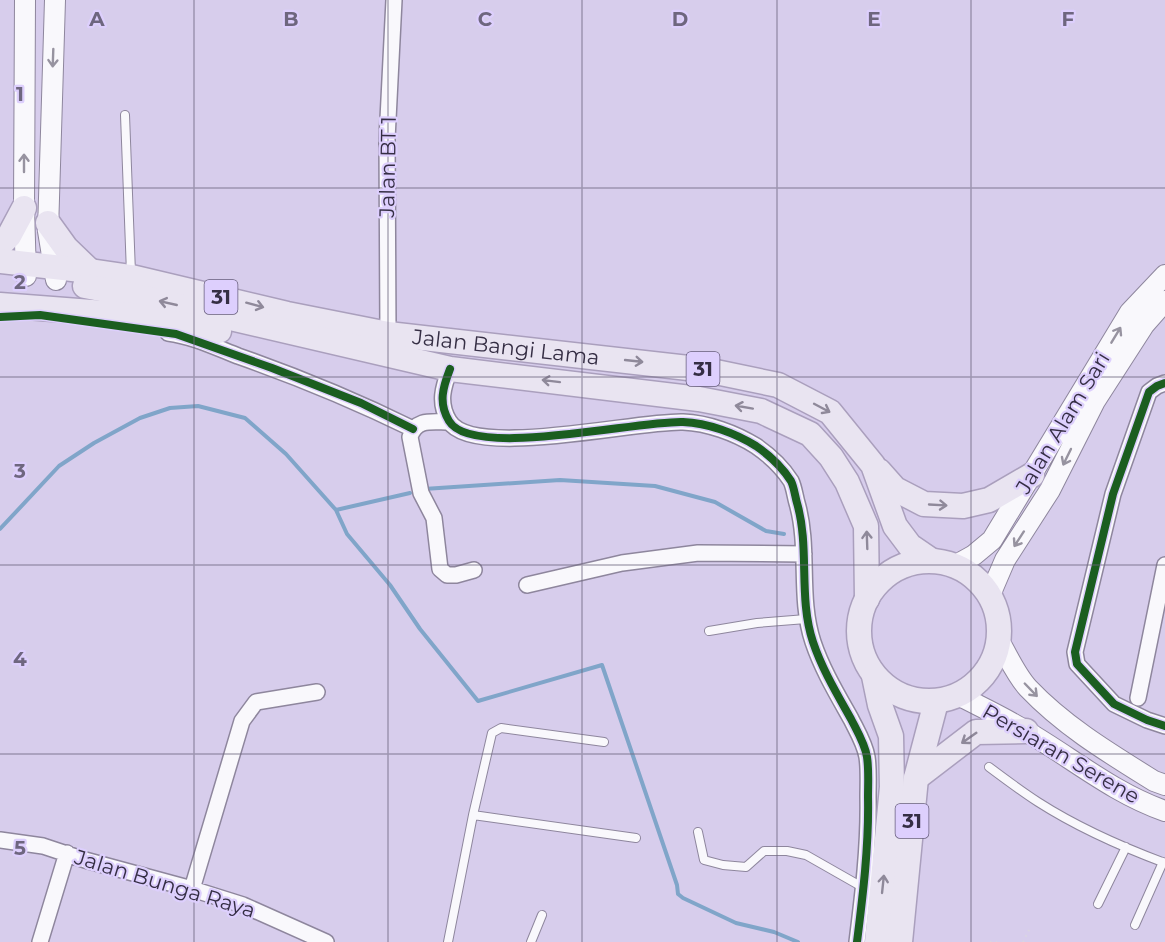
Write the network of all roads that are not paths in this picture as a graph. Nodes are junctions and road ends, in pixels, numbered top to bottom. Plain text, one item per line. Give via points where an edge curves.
1 (25, 0) edge
2 (55, 0) edge
3 (394, 0) edge
4 (125, 115) dead end
5 (24, 208) junction
6 (48, 224) junction
7 (0, 245) edge
8 (0, 261) edge
9 (0, 268) edge
10 (26, 269) junction
11 (90, 271) junction
12 (55, 273) junction
13 (1165, 275) edge
14 (131, 278) junction
15 (1165, 301) edge
16 (0, 305) edge
17 (0, 317) edge
18 (388, 334) junction
19 (367, 349) junction
20 (450, 369) junction
21 (1165, 383) edge
22 (449, 422) junction
23 (413, 429) junction
24 (873, 465) junction
25 (1032, 475) junction
26 (804, 554) junction
27 (929, 559) junction
28 (956, 565) junction
29 (1165, 565) edge
30 (474, 570) dead end
31 (527, 585) dead end
32 (990, 595) junction
33 (867, 599) junction
34 (806, 619) junction
35 (709, 631) dead end
36 (999, 641) junction
37 (874, 676) junction
38 (317, 692) dead end
39 (1138, 698) dead end
40 (936, 699) junction
41 (1165, 726) edge
42 (1026, 731) junction
43 (604, 742) dead end
44 (989, 767) dead end
45 (916, 778) junction
46 (1165, 785) edge
47 (1165, 811) edge
48 (472, 815) junction
49 (698, 832) dead end
50 (636, 838) dead end
51 (0, 840) edge
52 (1126, 847) junction
53 (66, 853) junction
54 (1164, 862) edge
55 (864, 888) junction
56 (192, 889) junction
57 (1098, 904) dead end
58 (542, 915) dead end
59 (1135, 925) dead end
60 (40, 942) edge
61 (326, 942) edge
62 (448, 942) edge
63 (531, 942) edge
64 (857, 942) edge
65 (877, 942) edge
66 (900, 942) edge

5 -> 1 street
2 -> 6 street
3 - 18 street, Jalan BT 1 via 387,139
4 - 14 lane
5 - 7 main road
5 - 10 street
6 - 11 main road
6 - 12 street
8 - 10 main road, Jalan Bangi Lama / 31
9 - 10 main road, Jalan Bangi Lama / 31
10 - 12 main road, Jalan Bangi Lama / 31
11 - 12 main road, Jalan Bangi Lama / 31
11 - 14 main road, Jalan Bangi Lama / 31
19 -> 12 main road, Jalan Bangi Lama / 31 via 132,295
25 -> 13 street, Jalan Alam Sari via 1130,312
14 -> 18 main road, Jalan Bangi Lama / 31
15 -> 32 street, Jalan Alam Sari via 1144,325 1095,400 1050,490 1005,560
16 - 19 main road, Jalan Bangi Lama / 31 via 131,315 315,347
17 - 23 street via 40,315 176,334 361,403
18 -> 24 main road, Jalan Bangi Lama / 31 via 706,369 778,385 830,412
19 - 20 main road, Jalan Bangi Lama / 31
20 - 22 street via 441,393
33 -> 20 main road, Jalan Bangi Lama / 31 via 866,526 842,474 810,434 761,411 699,399
21 - 41 street via 1149,392 1113,494 1075,652 1077,664 1114,704
22 - 23 street via 424,422
22 - 26 street via 461,432 500,438 538,438 651,423 712,426 771,457 792,482
23 - 30 street via 410,437 421,492 434,518 440,569 447,575
24 -> 25 main road via 895,489 924,504 963,506 989,500
24 - 27 main road, Jalan Bangi Lama / 31 via 895,526 910,546
25 - 28 street, Jalan Alam Sari via 992,540
26 - 31 street via 698,553 622,563
26 - 34 street
27 - 28 main road, Jalan Bangi Lama / 31
27 - 33 main road, Jalan Bangi Lama / 31 via 889,572 872,588
28 - 32 main road, Jalan Bangi Lama / 31 via 975,577
29 - 39 street
32 - 36 main road, Jalan Bangi Lama / 31 via 998,617
33 - 37 main road, Jalan Bangi Lama / 31 via 861,609 858,633 863,656
34 - 35 lane
34 - 55 street via 819,659 867,755 869,835
36 - 40 main road, Jalan Bangi Lama / 31 via 992,663 978,682
36 -> 46 street, Persiaran Serene via 1026,686 1057,715 1091,742
37 - 40 main road, Jalan Bangi Lama / 31 via 892,692
65 -> 37 main road, Jalan Bangi Lama / 31 via 892,787 891,736
38 - 56 street via 256,702 242,721
40 - 42 street, Persiaran Serene
40 - 45 main road, 31
42 -> 45 main road via 976,732
42 - 47 street, Persiaran Serene via 1076,765
43 - 48 lane via 501,728 492,733
44 - 52 lane via 1039,803
45 - 66 main road, 31
48 - 50 lane
48 - 62 lane
49 - 55 lane via 704,860 746,867 764,851 787,851 806,855
51 - 53 street, Jalan Bunga Raya
52 - 54 lane
52 - 57 lane
53 - 56 street, Jalan Bunga Raya
53 - 60 street
54 - 59 lane
55 - 64 street
56 - 61 street, Jalan Bunga Raya via 243,905
58 - 63 lane

